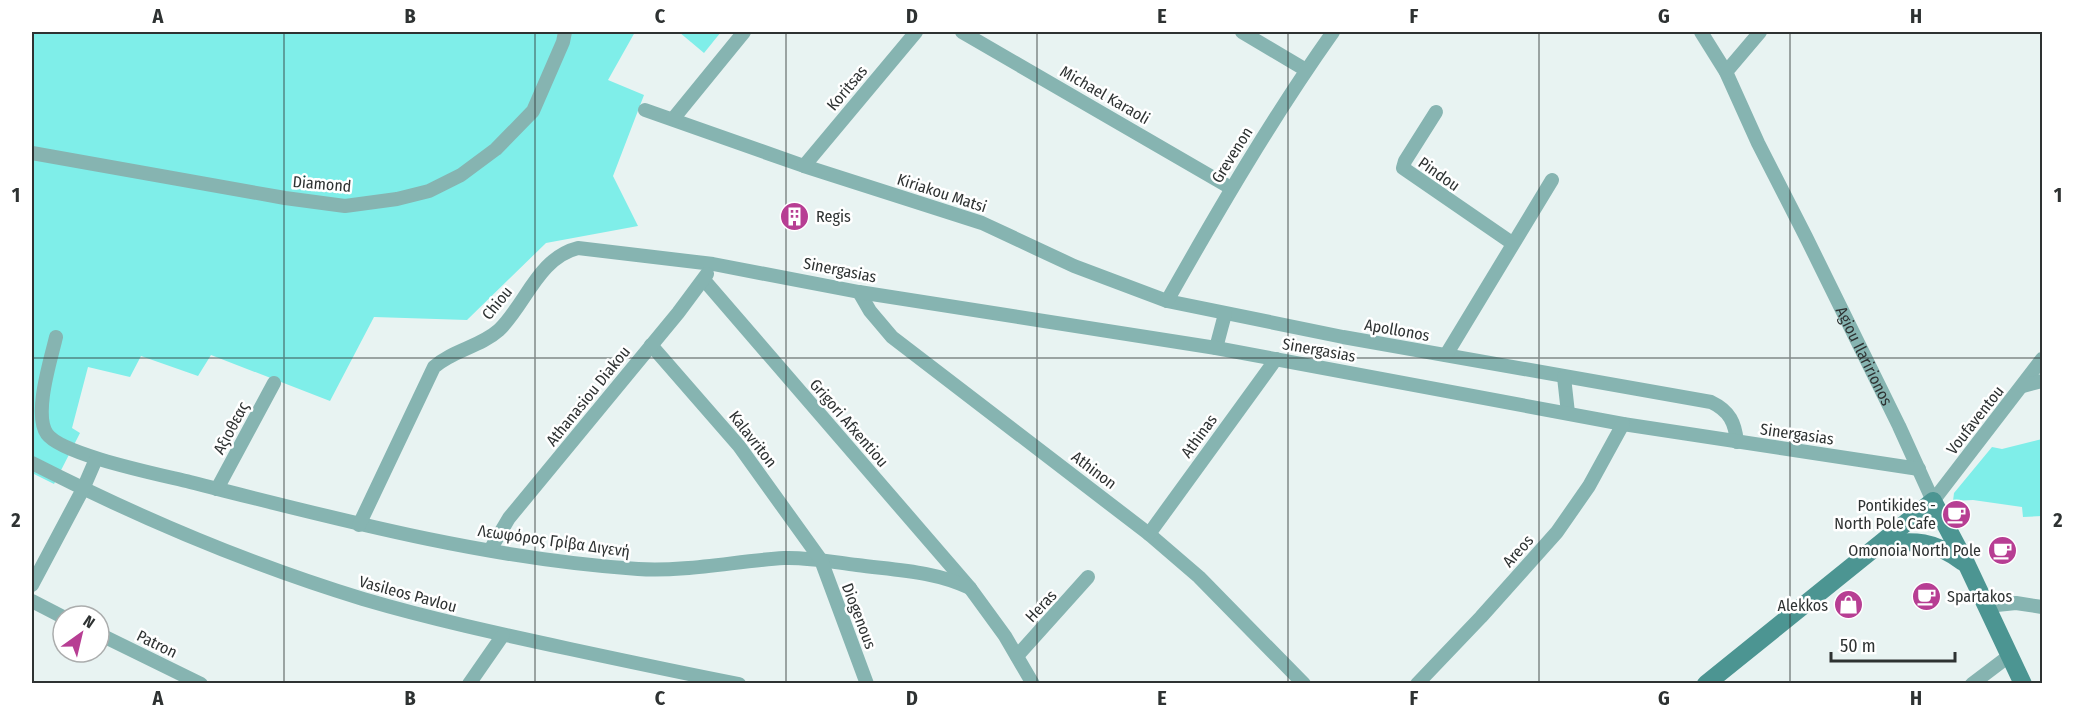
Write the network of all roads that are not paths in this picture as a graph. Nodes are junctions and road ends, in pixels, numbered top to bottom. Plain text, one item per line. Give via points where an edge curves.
1 (565, 32) edge
2 (744, 32) edge
3 (916, 32) edge
4 (962, 32) edge
5 (1242, 32) edge
6 (1333, 32) edge
7 (1701, 32) edge
8 (1760, 32) edge
9 (1306, 70) junction
10 (1726, 72) junction
11 (645, 110) dead end
12 (1436, 112) dead end
13 (673, 118) junction
14 (32, 153) edge
15 (804, 166) junction
16 (1552, 180) dead end
17 (1231, 188) junction
18 (1512, 243) junction
19 (713, 264) junction
20 (704, 280) junction
21 (859, 292) junction
22 (1167, 301) junction
23 (1225, 314) junction
24 (56, 337) dead end
25 (651, 345) junction
26 (1216, 348) junction
27 (1446, 355) junction
28 (2043, 358) edge
29 (1276, 359) junction
30 (1564, 377) junction
31 (2043, 381) edge
32 (274, 383) dead end
33 (2023, 386) junction
34 (1568, 413) junction
35 (1623, 424) junction
36 (1737, 442) junction
37 (96, 459) junction
38 (32, 463) edge
39 (1919, 469) junction
40 (83, 489) junction
41 (217, 489) junction
42 (1933, 501) junction
43 (359, 525) junction
44 (1149, 534) junction
45 (1879, 545) junction
46 (490, 550) junction
47 (821, 560) junction
48 (1967, 565) junction
49 (1088, 577) dead end
50 (32, 585) edge
51 (970, 588) junction
52 (32, 601) edge
53 (1987, 606) junction
54 (2043, 607) edge
55 (51, 611) edge
56 (503, 635) junction
57 (111, 640) edge
58 (1017, 656) junction
59 (2009, 656) junction
60 (695, 680) edge
61 (192, 682) edge
62 (469, 684) edge
63 (739, 684) edge
64 (867, 684) edge
65 (1033, 684) edge
66 (1304, 684) edge
67 (1417, 684) edge
68 (1706, 684) edge
69 (1972, 684) edge
70 (2023, 684) edge

1 - 14 street, Diamond via 534,111 496,149 461,175 429,191 397,199 345,206
2 - 13 street
3 - 15 street, Koritsas
4 - 17 street, Michael Karaoli
5 - 9 street
6 - 9 street, Grevenon
7 - 10 street, Agiou Ilaririonos
8 - 10 street
9 - 17 street, Grevenon
10 - 39 street, Agiou Ilaririonos
11 - 13 street, Kiriakou Matsi
12 - 18 street, Pindou via 1403,168
13 - 15 street, Kiriakou Matsi
15 - 22 street, Kiriakou Matsi via 982,223 1074,266
16 - 18 street
17 - 22 street, Grevenon
18 - 27 street
19 - 20 street, Athanasiou Diakou
19 - 21 street, Sinergasias
19 - 43 street, Chiou via 591,248 558,255 499,329 434,366
20 - 25 street, Athanasiou Diakou
20 - 51 street, Grigori Afxentiou
21 - 26 street, Sinergasias
21 - 44 street, Athinon via 878,323 892,337
22 - 23 street, Kiriakou Matsi
23 - 26 street
23 - 27 street, Apollonos
24 - 37 street, Λεωφόρος Γρίβα Διγενή via 43,397 46,432 54,440
25 - 46 street, Athanasiou Diakou via 509,518
25 - 47 street, Kalavriton via 739,446
26 - 29 street, Sinergasias
27 - 30 street, Apollonos
28 - 33 street, Voufaventou
29 - 34 street, Sinergasias
29 - 44 street, Athinas
30 - 34 street
30 - 36 street, Apollonos via 1711,402 1732,419
31 - 33 street
32 - 41 street, Αξιοθεας
33 - 42 street, Voufaventou
34 - 35 street, Sinergasias
35 - 36 street, Sinergasias
35 - 67 street, Areos via 1589,486 1557,532
36 - 39 street, Sinergasias
37 - 40 street
37 - 41 street, Λεωφόρος Γρίβα Διγενή
38 - 40 street, Vasileos Pavlou
39 - 42 street, Agiou Ilaririonos
40 - 50 street
40 - 56 street, Vasileos Pavlou via 168,528 336,590
41 - 43 street, Λεωφόρος Γρίβα Διγενή
42 - 45 street
42 - 48 street, Agiou Ilaririonos
43 - 46 street, Λεωφόρος Γρίβα Διγενή
44 - 66 street, Athinon via 1199,577
45 - 48 street via 1919,541 1943,549
45 - 68 street
46 - 47 street, Λεωφόρος Γρίβα Διγενή via 640,569 787,558
47 - 51 street, Λεωφόρος Γρίβα Διγενή via 942,576
47 - 64 street, Diogenous
48 - 53 street, Agiou Ilaririonos
49 - 58 street, Heras
51 - 58 street, Λεωφόρος Γρίβα Διγενή
52 - 55 street
53 - 54 street via 2016,603
53 - 59 street, Agiou Ilaririonos
56 - 60 street, Vasileos Pavlou
56 - 62 street
57 - 61 street, Patron
58 - 65 street, Λεωφόρος Γρίβα Διγενή
59 - 69 street
59 - 70 street, Agiou Ilaririonos
60 - 63 street, Vasileos Pavlou

